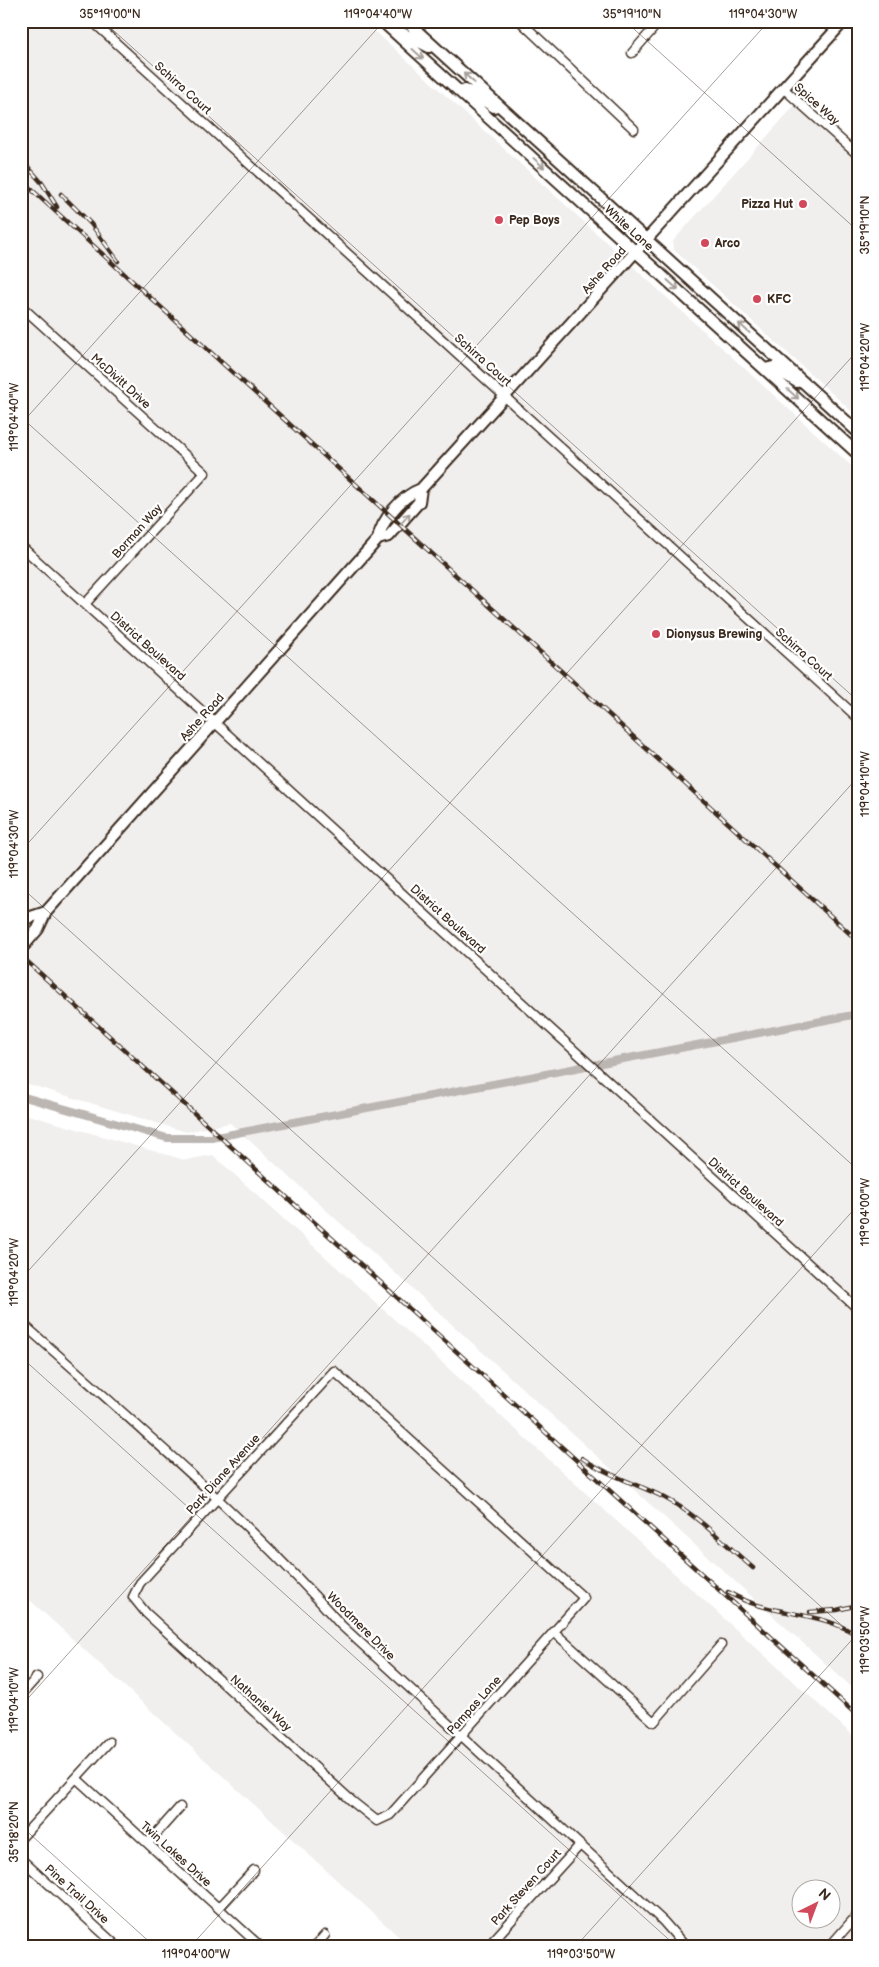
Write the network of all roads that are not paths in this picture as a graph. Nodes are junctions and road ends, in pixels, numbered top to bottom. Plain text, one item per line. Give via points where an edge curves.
1 (92, 21) edge
2 (382, 21) edge
3 (406, 21) edge
4 (520, 21) edge
5 (660, 21) edge
6 (844, 21) edge
7 (396, 34) junction
8 (632, 53) dead end
9 (445, 56) junction
10 (784, 89) junction
11 (461, 93) junction
12 (520, 124) junction
13 (634, 129) dead end
14 (858, 155) edge
15 (648, 240) junction
16 (637, 252) junction
17 (21, 306) edge
18 (722, 330) junction
19 (771, 353) junction
20 (765, 369) junction
21 (506, 396) junction
22 (818, 396) junction
23 (820, 420) junction
24 (858, 432) edge
25 (858, 447) edge
26 (858, 454) edge
27 (205, 472) joint
28 (21, 546) edge
29 (85, 604) junction
30 (858, 718) edge
31 (215, 721) junction
32 (46, 912) junction
33 (21, 926) edge
34 (21, 949) edge
35 (858, 1309) edge
36 (21, 1322) edge
37 (216, 1498) junction
38 (133, 1596) joint
39 (584, 1598) joint
40 (554, 1632) junction
41 (721, 1645) dead end
42 (37, 1677) dead end
43 (21, 1695) edge
44 (462, 1736) junction
45 (109, 1742) dead end
46 (76, 1778) junction
47 (180, 1807) dead end
48 (377, 1821) joint
49 (21, 1838) edge
50 (148, 1843) junction
51 (580, 1845) junction
52 (21, 1859) edge
53 (254, 1870) dead end
54 (219, 1908) junction
55 (858, 1914) edge
56 (325, 1935) dead end
57 (489, 1945) edge
58 (117, 1946) edge
59 (260, 1946) edge
60 (316, 1946) edge
61 (685, 1946) edge
62 (830, 1946) edge

1 - 21 street, Schirra Court
2 - 7 main road, White Lane
3 - 9 main road, White Lane
4 - 13 street
5 - 8 street
6 - 10 main road, Ashe Road
7 - 9 main road via 402,33
7 -> 11 main road, White Lane
12 -> 9 main road, White Lane
10 - 14 street, Spice Way
10 - 15 main road, Ashe Road
11 - 12 main road via 470,92
11 -> 16 main road, White Lane
12 - 15 main road, White Lane
15 - 16 main road, Ashe Road
19 -> 15 main road, White Lane
16 -> 18 main road, White Lane
16 - 21 main road, Ashe Road
17 - 27 street, McDivitt Drive
18 - 19 main road via 759,354
18 - 20 main road, White Lane
19 - 22 main road, White Lane
20 - 22 main road via 773,367
20 -> 23 main road, White Lane
21 - 30 street, Schirra Court
21 - 31 main road, Ashe Road via 421,489 411,493 390,514 380,527 378,539
22 - 24 main road, White Lane
23 - 25 main road
23 - 26 main road, White Lane
27 - 29 street, Borman Way
28 - 29 street, District Boulevard
29 - 31 street, District Boulevard
31 - 32 main road, Ashe Road
31 - 35 street, District Boulevard
32 - 33 main road, Ashe Road via 28,918
32 - 34 main road, Ashe Road via 38,929
36 - 37 street, Woodmere Drive
37 - 38 street, Park Diane Avenue via 140,1583
37 - 39 street, Park Diane Avenue via 334,1371
37 - 44 street, Woodmere Drive via 299,1577 341,1625
38 - 48 street, Nathaniel Way via 146,1613
39 - 40 street, Pampas Lane
40 - 41 street via 654,1722
40 - 44 street, Pampas Lane
42 - 43 street
44 - 48 street, Pampas Lane via 390,1815
44 - 51 street, Woodmere Drive
45 - 46 street
46 - 49 street
46 - 50 street, Twin Lakes Drive
47 - 50 street
50 - 54 street, Twin Lakes Drive
51 - 57 street, Park Steven Court
51 - 61 street, Woodmere Drive via 670,1928
52 - 58 street, Pine Trail Drive
53 - 54 street
54 - 59 street, Twin Lakes Drive
55 - 62 street
56 - 60 street

